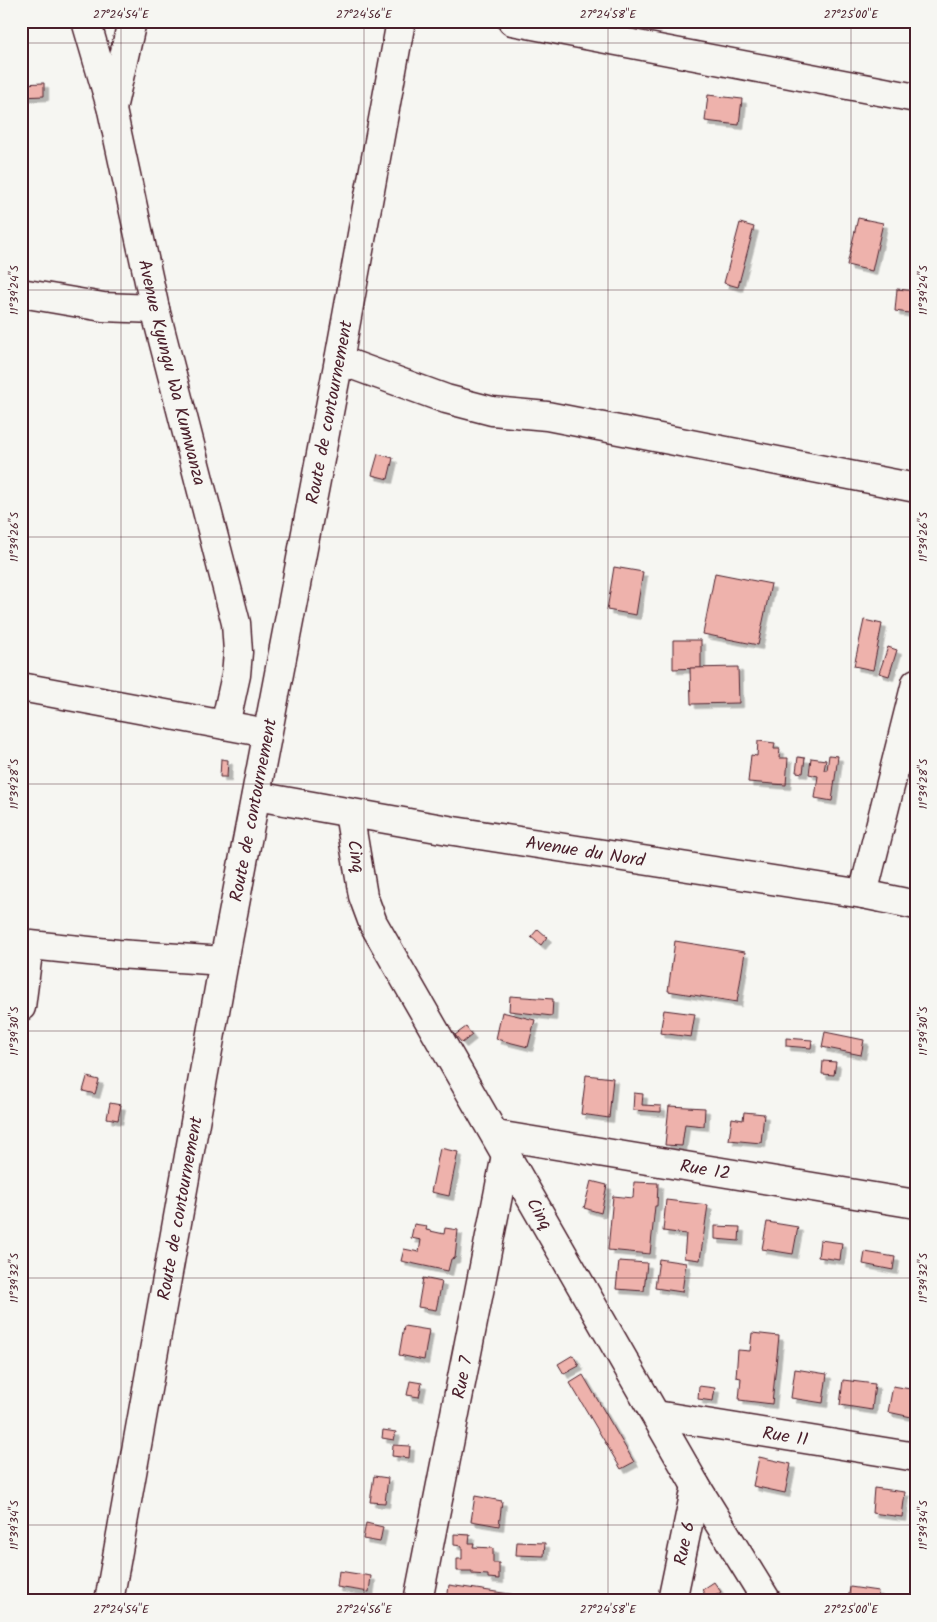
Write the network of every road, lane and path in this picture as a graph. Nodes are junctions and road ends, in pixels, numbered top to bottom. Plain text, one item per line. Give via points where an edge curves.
1 (86, 21) edge
2 (132, 21) edge
3 (401, 21) edge
4 (512, 21) edge
5 (916, 98) edge
6 (112, 110) junction
7 (21, 293) edge
8 (155, 309) junction
9 (339, 360) junction
10 (916, 488) edge
11 (916, 683) edge
12 (21, 687) edge
13 (225, 725) junction
14 (267, 733) junction
15 (256, 796) junction
16 (349, 812) junction
17 (863, 894) junction
18 (916, 905) edge
19 (25, 945) edge
20 (224, 961) junction
21 (21, 1007) edge
22 (501, 1145) junction
23 (916, 1204) edge
24 (656, 1414) junction
25 (916, 1457) edge
26 (696, 1486) junction
27 (108, 1601) edge
28 (418, 1601) edge
29 (672, 1601) edge
30 (767, 1601) edge

1 - 6 street, Avenue Kyungu Wa Kumwanza
2 - 6 street
3 - 9 street, Route de contournement
4 - 5 street
6 - 8 street, Avenue Kyungu Wa Kumwanza
7 - 8 street via 103,306
8 - 13 street, Avenue Kyungu Wa Kumwanza via 236,623 236,675
9 - 10 street via 492,412 547,416
9 - 14 street, Route de contournement
11 - 17 street
12 - 13 street
13 - 14 street
14 - 15 street, Route de contournement
15 - 16 street, Avenue du Nord
15 - 20 street, Route de contournement
16 - 17 street, Avenue du Nord
16 - 22 street, Cinq via 363,896 373,923
17 - 18 street, Avenue du Nord
19 - 20 street
19 - 21 street
20 - 27 street, Route de contournement
22 - 23 street, Rue 12
22 - 24 street, Cinq
22 - 28 street, Rue 7
24 - 25 street, Rue 11
24 - 26 street, Cinq
26 - 29 street, Rue 6
26 - 30 street, Cinq

